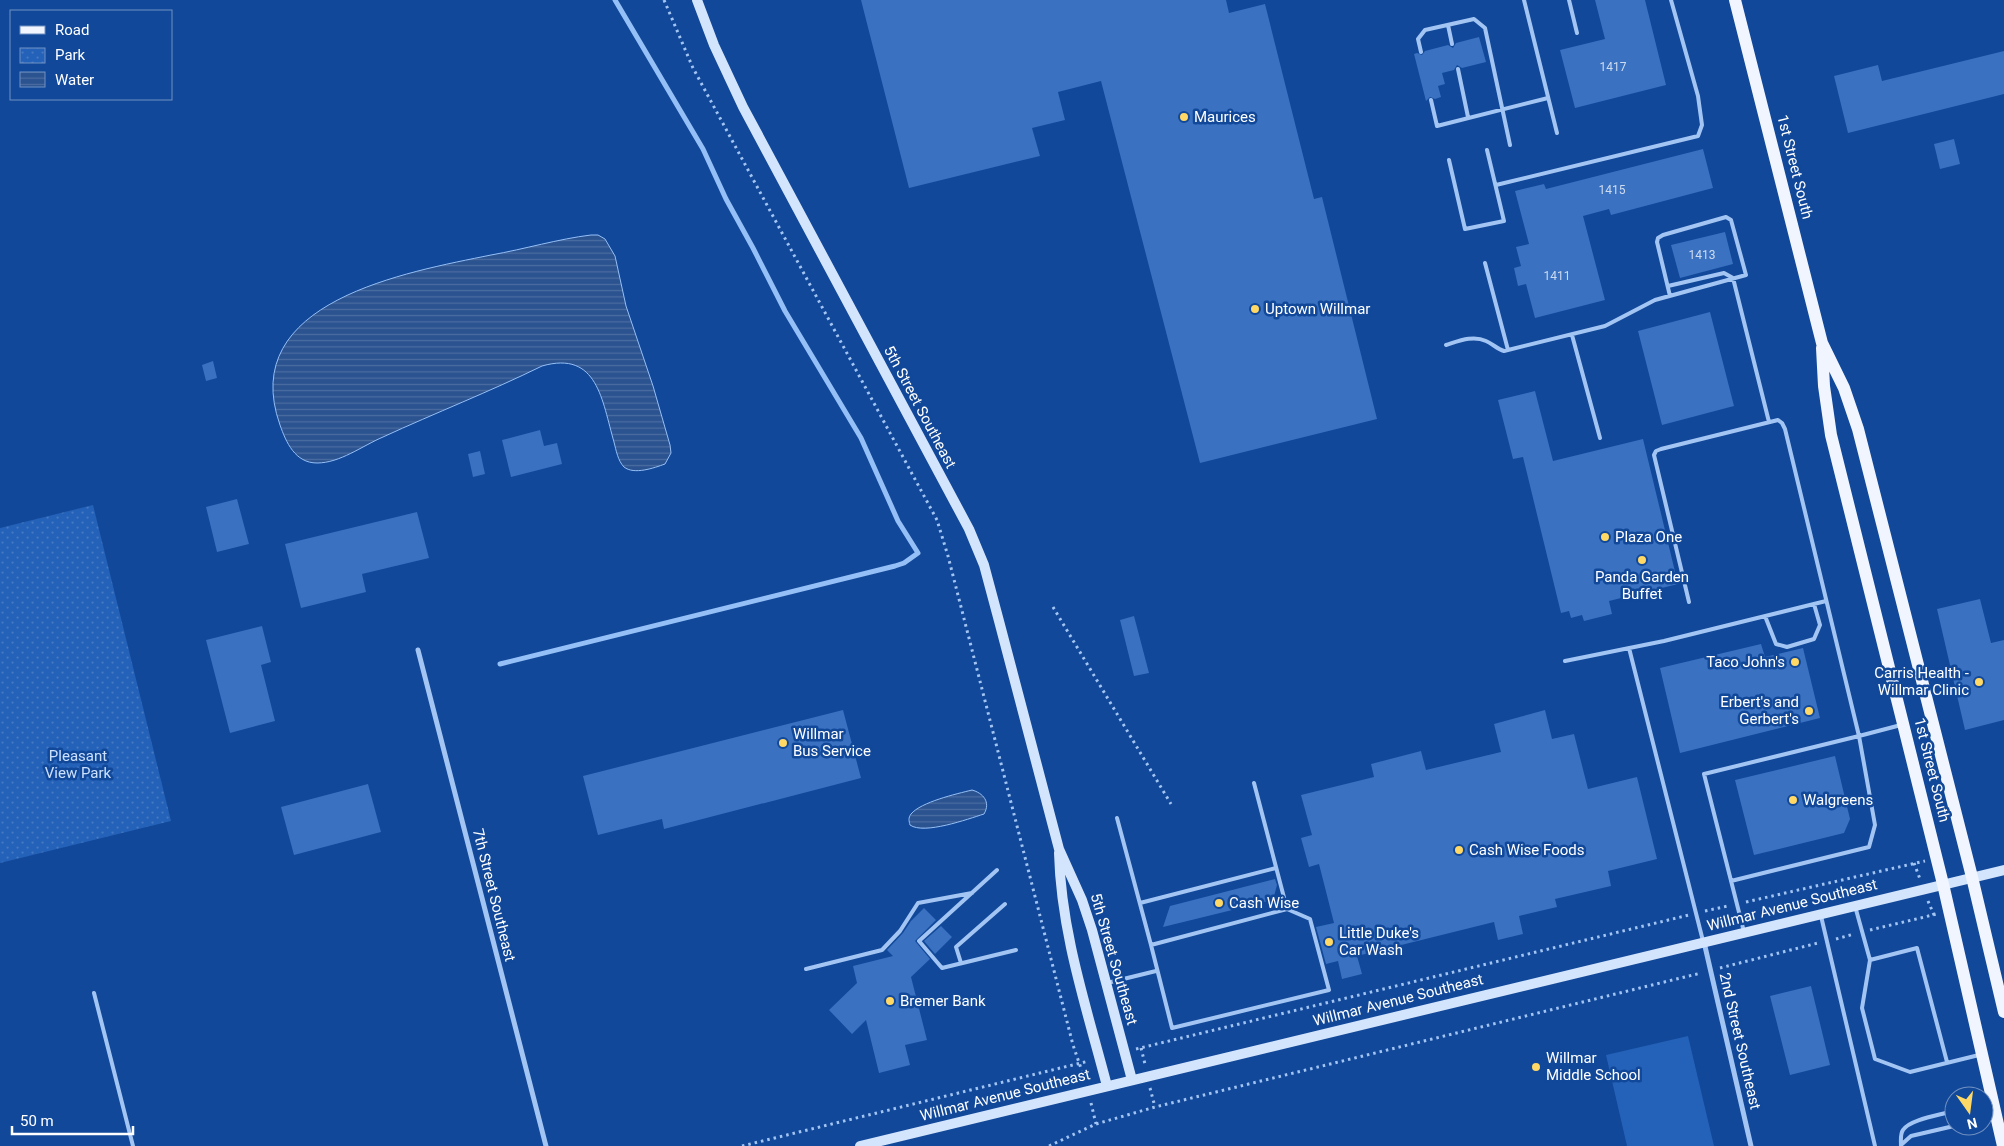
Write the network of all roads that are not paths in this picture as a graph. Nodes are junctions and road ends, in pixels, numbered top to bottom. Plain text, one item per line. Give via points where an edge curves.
1 (697, 0) edge
2 (1524, 0) edge
3 (1569, 0) edge
4 (1671, 0) edge
5 (1736, 0) edge
6 (1448, 25) junction
7 (1577, 33) dead end
8 (1452, 44) dead end
9 (1421, 52) dead end
10 (1458, 70) dead end
11 (1548, 98) junction
12 (1431, 100) dead end
13 (1502, 109) junction
14 (1468, 117) junction
15 (1557, 133) dead end
16 (1510, 144) dead end
17 (1487, 150) dead end
18 (1449, 160) dead end
19 (1496, 185) junction
20 (1485, 263) dead end
21 (1733, 278) junction
22 (1668, 286) junction
23 (1670, 296) junction
24 (1572, 335) junction
25 (1822, 343) junction
26 (1446, 344) dead end
27 (1508, 350) junction
28 (1769, 422) junction
29 (1600, 438) dead end
30 (1826, 601) junction
31 (1689, 602) dead end
32 (1814, 604) junction
33 (1765, 616) junction
34 (1629, 648) junction
35 (418, 650) dead end
36 (1565, 661) dead end
37 (1904, 725) junction
38 (1859, 736) junction
39 (1254, 783) dead end
40 (1117, 818) dead end
41 (1059, 850) junction
42 (1276, 868) junction
43 (996, 870) dead end
44 (2004, 870) edge
45 (1972, 877) junction
46 (1731, 880) junction
47 (1943, 884) junction
48 (972, 893) junction
49 (1140, 902) junction
50 (1005, 904) dead end
51 (1854, 905) junction
52 (1287, 909) junction
53 (1820, 914) junction
54 (1744, 932) junction
55 (1704, 942) junction
56 (1151, 944) junction
57 (1016, 950) dead end
58 (1870, 960) junction
59 (961, 963) junction
60 (806, 969) dead end
61 (1156, 971) junction
62 (1106, 983) junction
63 (94, 993) dead end
64 (2004, 1012) edge
65 (1982, 1054) junction
66 (1947, 1062) junction
67 (1132, 1080) junction
68 (1107, 1086) junction
69 (1944, 1113) edge
70 (1944, 1128) edge
71 (133, 1146) edge
72 (546, 1146) edge
73 (860, 1146) edge
74 (1751, 1146) edge
75 (1875, 1146) edge
76 (1901, 1146) edge
77 (2003, 1146) edge

1 - 41 street, 5th Street Southeast via 743,107 977,546
2 - 11 lane
3 - 7 lane
4 - 19 lane via 1698,96 1702,125 1698,136
5 - 25 main road, 1st Street South
6 - 8 lane
6 - 9 lane via 1425,30 1418,39
6 - 13 lane via 1474,19 1485,28
10 - 14 lane
11 - 13 lane
11 - 15 lane
12 - 14 lane via 1437,126
13 - 14 lane
13 - 16 lane
17 - 19 lane
18 - 19 lane via 1465,229 1504,221
20 - 27 lane
21 - 22 lane via 1724,273
21 - 22 lane via 1746,275 1733,224 1726,217 1658,238
21 - 23 lane
21 - 28 lane
22 - 23 lane
23 - 24 lane via 1655,300 1605,326
24 - 27 lane
24 - 29 lane
25 - 37 main road, 1st Street South via 1831,434
25 - 45 main road, 1st Street South via 1844,388 1858,429
26 - 27 lane via 1477,338 1497,349
28 - 30 lane via 1778,420 1785,429
28 - 31 lane via 1661,449 1654,455
30 - 32 lane
30 - 38 lane
32 - 33 lane
32 - 33 lane via 1820,626 1814,639 1787,646 1776,644
33 - 34 lane
34 - 36 lane
34 - 55 lane
35 - 72 street, 7th Street Southeast
37 - 38 lane
37 - 47 main road, 1st Street South
38 - 46 lane via 1875,825 1869,847
38 - 46 lane via 1704,774
39 - 42 lane
40 - 49 lane
41 - 62 street, 5th Street Southeast via 1082,900
41 - 68 street, 5th Street Southeast via 1064,920
42 - 49 lane
42 - 52 lane
43 - 48 lane
44 - 45 street, Willmar Avenue Southeast
45 - 47 street, Willmar Avenue Southeast
45 - 64 main road, 1st Street South
46 - 54 lane
47 - 51 street, Willmar Avenue Southeast
47 - 65 main road, 1st Street South
48 - 59 lane via 919,942 942,968
48 - 60 lane via 918,903 900,931 882,950
49 - 56 lane
50 - 59 lane via 956,947
51 - 53 street, Willmar Avenue Southeast
51 - 58 lane
52 - 56 lane
52 - 61 lane via 1310,919 1329,990 1172,1028
53 - 54 street, Willmar Avenue Southeast
53 - 75 lane
54 - 55 street, Willmar Avenue Southeast
55 - 67 street, Willmar Avenue Southeast
55 - 74 street, 2nd Street Southeast
56 - 61 lane
57 - 59 lane
58 - 66 lane via 1917,948
58 - 66 lane via 1862,1008 1875,1059 1910,1072
61 - 62 lane
62 - 67 street, 5th Street Southeast
63 - 71 lane
65 - 66 lane
65 - 77 main road, 1st Street South
67 - 68 street, Willmar Avenue Southeast
68 - 73 street, Willmar Avenue Southeast
69 - 76 lane via 1913,1122 1903,1129
70 - 76 lane via 1912,1136

